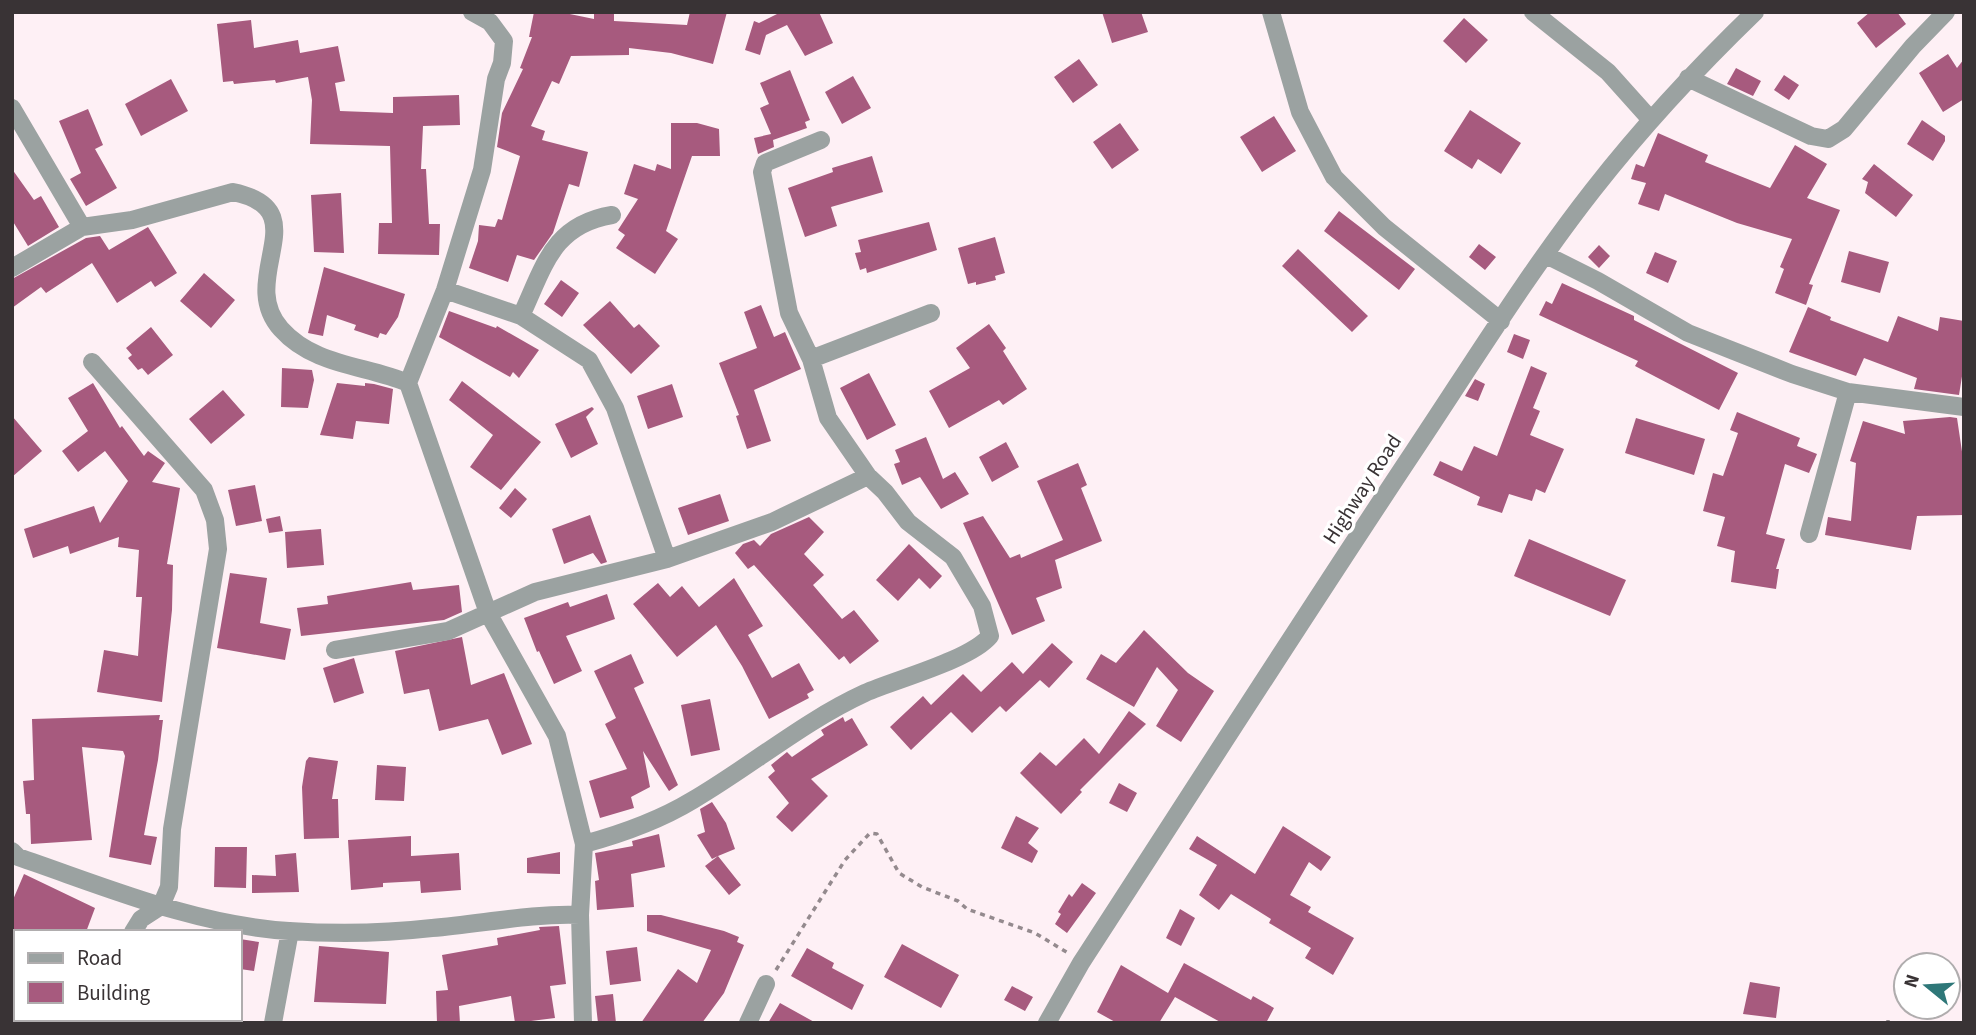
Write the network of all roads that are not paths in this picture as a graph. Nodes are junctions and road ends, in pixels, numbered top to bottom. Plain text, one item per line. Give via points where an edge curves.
1 (472, 12) edge
2 (1271, 12) edge
3 (1533, 12) edge
4 (1947, 12) edge
5 (1753, 13) edge
6 (1688, 78) junction
7 (12, 108) edge
8 (1651, 120) junction
9 (821, 139) dead end
10 (612, 215) dead end
11 (82, 227) junction
12 (1546, 255) junction
13 (12, 268) edge
14 (445, 290) junction
15 (931, 313) dead end
16 (521, 316) junction
17 (1501, 321) junction
18 (811, 359) junction
19 (92, 362) dead end
20 (408, 383) junction
21 (1848, 392) junction
22 (1964, 407) edge
23 (868, 476) junction
24 (1809, 534) dead end
25 (667, 559) junction
26 (488, 613) junction
27 (335, 650) dead end
28 (584, 844) junction
29 (14, 855) edge
30 (161, 906) junction
31 (580, 915) junction
32 (134, 930) edge
33 (290, 931) junction
34 (766, 984) road end
35 (273, 1023) edge
36 (583, 1023) edge
37 (748, 1023) edge
38 (1048, 1023) edge

1 - 14 street via 490,22 503,41 502,63 482,170
2 - 17 street via 1300,111 1334,177 1384,227
3 - 8 street via 1608,72
4 - 6 street via 1844,129 1828,139 1811,136
5 - 6 street, Highway Road
6 - 8 street, Highway Road
7 - 11 street
8 - 12 street, Highway Road
9 - 18 street via 765,163 761,181 789,313
10 - 16 street via 567,230
11 - 13 street
11 - 20 street via 132,220 233,192 249,196 268,206 276,222 265,283 268,307 280,328 329,362
12 - 17 street, Highway Road
12 - 21 street via 1688,333
14 - 16 street
14 - 20 street
15 - 18 street
16 - 25 street via 589,360 615,408
17 - 38 street, Highway Road via 1081,963
18 - 23 street via 828,418
19 - 30 street via 204,490 215,520 218,548 172,829 169,887
20 - 26 street
21 - 22 street
21 - 24 street
23 - 25 street via 772,522
23 - 28 street via 908,522 953,557 982,606 990,636 964,655 840,707 691,802 621,834
25 - 26 street via 535,592
26 - 27 street via 448,631
26 - 28 street via 557,736
28 - 31 street
29 - 30 street
30 - 32 street via 141,919
30 - 33 street via 225,923
31 - 33 street via 553,914 430,929
31 - 36 street
33 - 35 street
34 - 37 street

